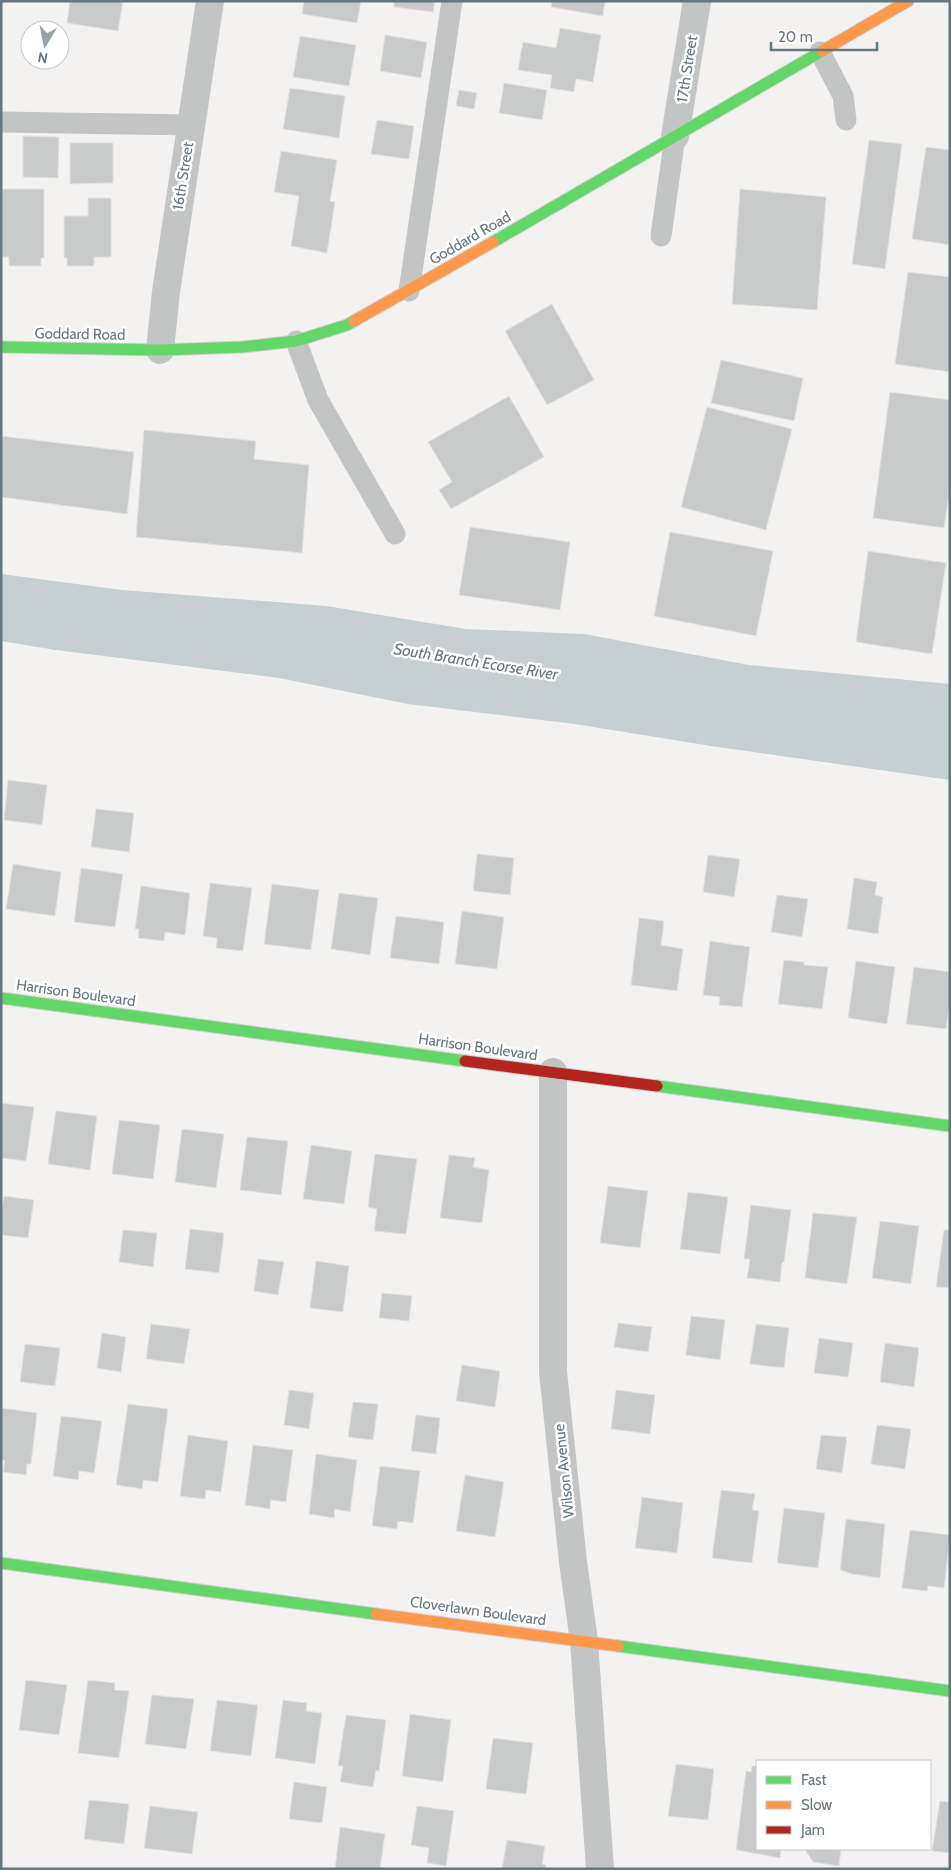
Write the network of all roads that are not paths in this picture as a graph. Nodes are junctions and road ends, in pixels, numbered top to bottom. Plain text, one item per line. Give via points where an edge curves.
1 (210, 1) edge
2 (452, 1) edge
3 (697, 1) edge
4 (908, 1) edge
5 (820, 52) junction
6 (846, 120) dead end
7 (1, 122) edge
8 (191, 125) junction
9 (675, 136) junction
10 (661, 236) dead end
11 (409, 291) junction
12 (296, 341) junction
13 (1, 347) edge
14 (160, 350) junction
15 (395, 534) dead end
16 (1, 998) edge
17 (553, 1072) junction
18 (950, 1126) edge
19 (1, 1563) edge
20 (584, 1641) junction
21 (950, 1691) edge
22 (600, 1869) edge

1 - 8 street, 16th Street
2 - 11 lane
3 - 9 street, 17th Street
4 - 5 street, Goddard Road
5 - 6 lane via 843,96
5 - 9 street, Goddard Road
7 - 8 lane
8 - 14 street, 16th Street
9 - 10 lane
9 - 11 street, Goddard Road
11 - 12 street, Goddard Road via 347,325
12 - 14 street, Goddard Road
12 - 15 lane via 318,400
13 - 14 street, Goddard Road
16 - 17 street, Harrison Boulevard
17 - 18 street, Harrison Boulevard
17 - 20 street, Wilson Avenue via 553,1372
19 - 20 street, Cloverlawn Boulevard
20 - 21 street, Cloverlawn Boulevard
20 - 22 street, Wilson Avenue

